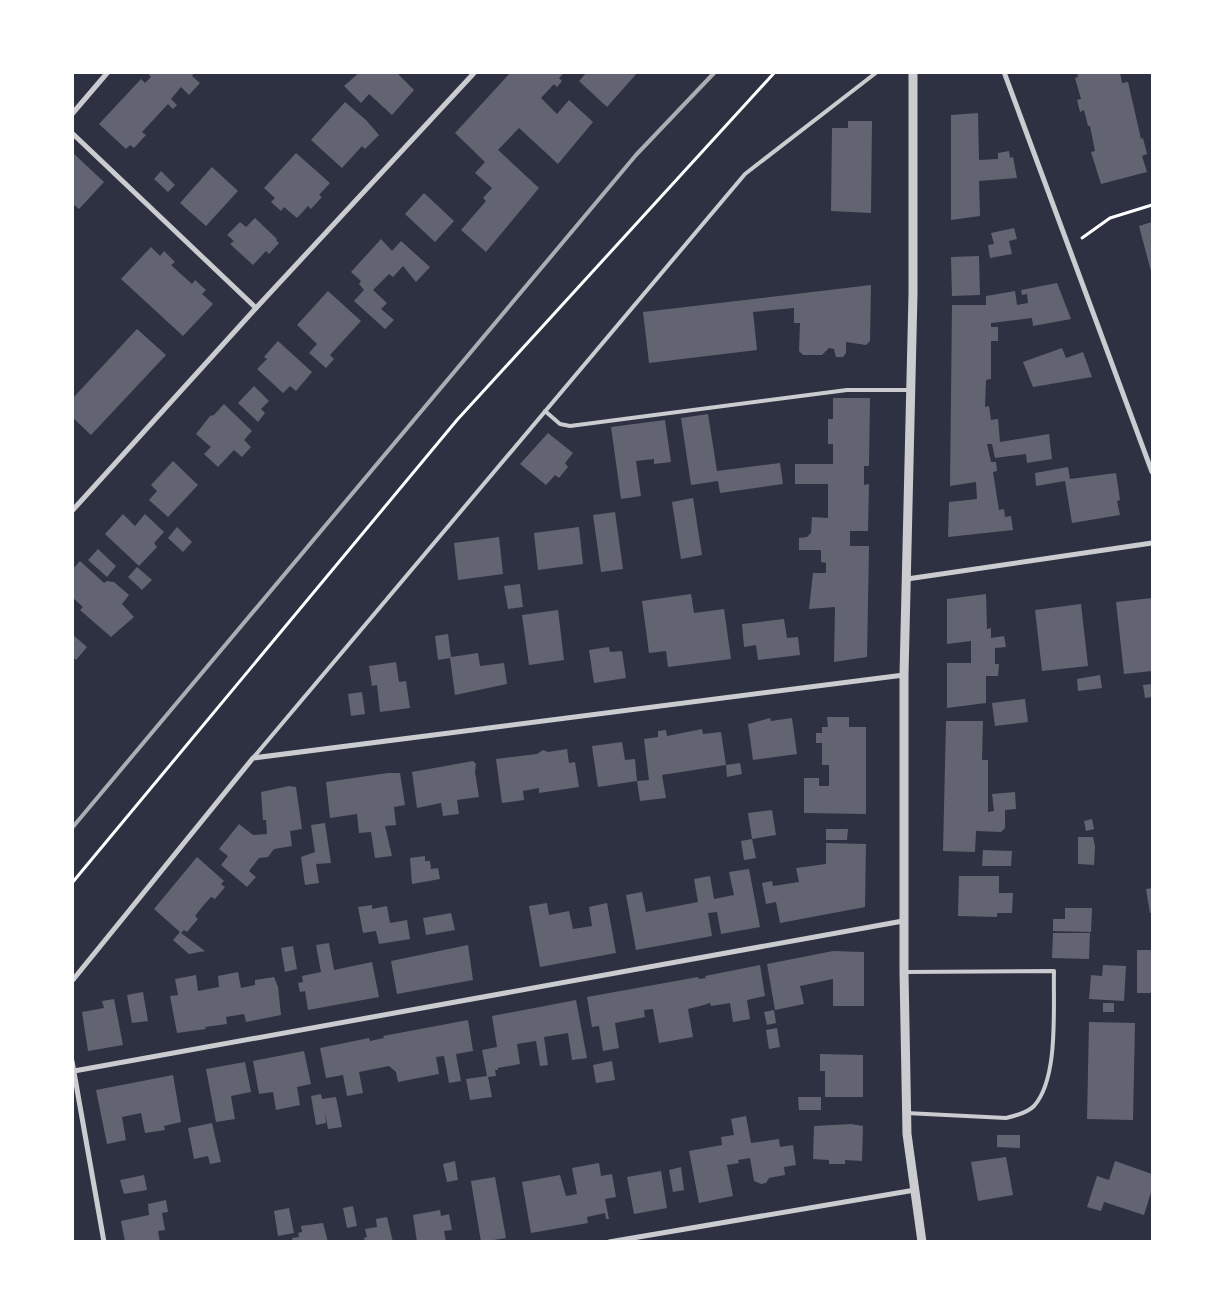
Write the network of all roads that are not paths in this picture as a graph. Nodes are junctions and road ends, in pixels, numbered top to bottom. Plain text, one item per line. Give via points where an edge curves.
1 (108, 72) edge
2 (475, 72) edge
3 (877, 72) edge
4 (913, 72) edge
5 (1004, 72) edge
6 (72, 114) edge
7 (72, 133) edge
8 (256, 308) junction
9 (910, 390) junction
10 (545, 411) junction
11 (1152, 472) edge
12 (72, 512) edge
13 (1152, 543) edge
14 (906, 578) junction
15 (904, 675) junction
16 (253, 758) junction
17 (903, 921) junction
18 (904, 972) junction
19 (72, 981) edge
20 (72, 1061) edge
21 (74, 1071) junction
22 (906, 1113) junction
23 (915, 1190) junction
24 (104, 1242) edge
25 (609, 1242) edge
26 (922, 1242) edge

1 - 6 street
2 - 8 street
3 - 10 lane via 745,174
4 - 9 street via 914,294
5 - 11 street
7 - 8 street
8 - 12 street
9 - 10 lane via 847,390 570,426 560,424
9 - 14 street
10 - 16 lane
13 - 14 street
14 - 15 street
15 - 16 street
15 - 17 street
16 - 19 street
17 - 18 street
17 - 21 street
18 - 22 street
18 - 22 lane via 1054,971 1051,1067 1045,1089 1033,1107 1006,1118
20 - 21 street
21 - 24 street
22 - 23 street
23 - 25 street
23 - 26 street

